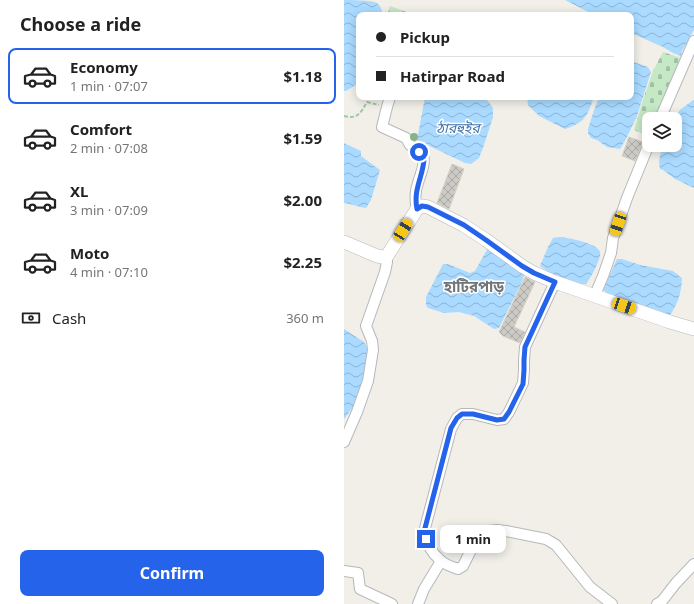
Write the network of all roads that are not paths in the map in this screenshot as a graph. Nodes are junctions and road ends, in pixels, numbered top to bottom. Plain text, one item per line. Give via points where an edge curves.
1 (694, 41) edge
2 (389, 102) edge
3 (663, 112) edge
4 (646, 152) edge
5 (417, 209) junction
6 (344, 242) edge
7 (387, 256) junction
8 (555, 282) junction
9 (595, 295) junction
10 (694, 329) edge
11 (344, 440) edge
12 (441, 561) junction
13 (694, 564) edge
14 (344, 571) edge
15 (392, 604) edge
16 (418, 604) edge
17 (612, 604) edge
18 (658, 604) edge

1 - 3 street
2 - 5 street via 382,128 406,138 410,145 423,155 424,163 415,203
4 - 9 street via 627,198 613,238 611,253
5 - 7 street
5 - 8 street via 422,206 428,207 464,225 522,266
6 - 7 street via 377,256
7 - 11 street via 385,272 366,326 373,350 368,381
8 - 9 street
8 - 12 street via 525,347 523,384 509,412 504,419 497,420 462,414 451,428 424,532 430,548
9 - 10 street
12 - 16 street
12 - 17 street via 458,569 463,566 476,540 488,531 506,531 546,539 556,545 590,587
13 - 18 street
14 - 15 street via 358,574 360,589

